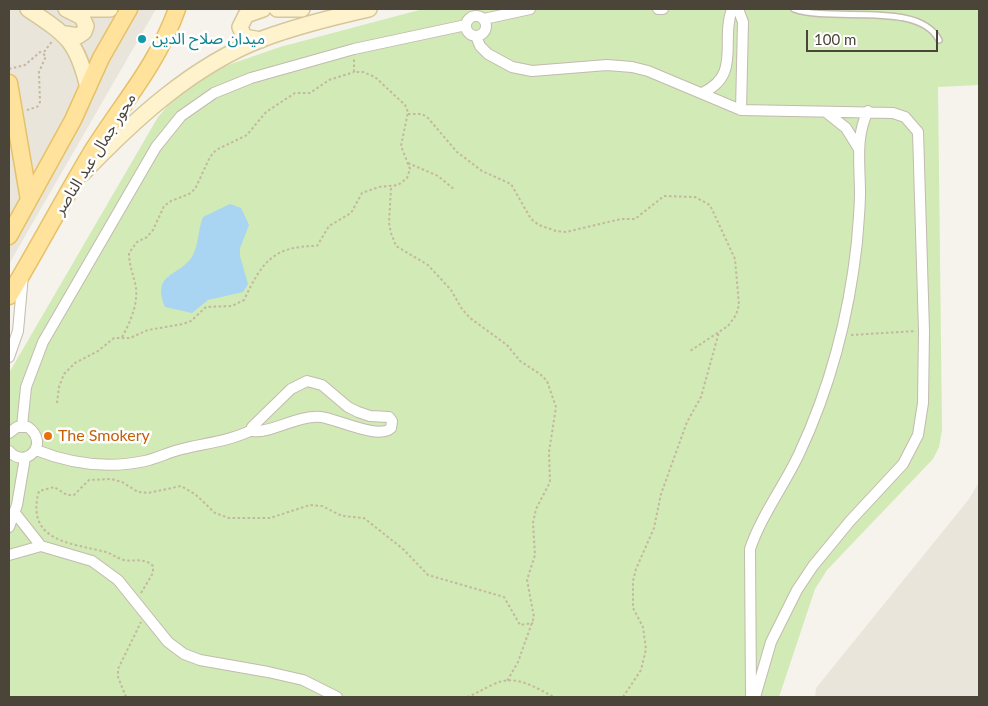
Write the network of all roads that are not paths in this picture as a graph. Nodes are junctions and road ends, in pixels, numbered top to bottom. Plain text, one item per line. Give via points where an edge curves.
1 (28, 9) edge
2 (66, 9) edge
3 (90, 9) edge
4 (110, 9) edge
5 (129, 9) edge
6 (177, 9) edge
7 (263, 9) edge
8 (277, 9) edge
9 (302, 9) edge
10 (369, 9) edge
11 (530, 9) edge
12 (658, 9) edge
13 (664, 9) edge
14 (732, 9) edge
15 (738, 9) edge
16 (794, 9) edge
17 (826, 11) edge
18 (484, 19) junction
19 (466, 25) junction
20 (65, 34) junction
21 (476, 36) junction
22 (261, 40) junction
23 (939, 40) dead end
24 (9, 83) edge
25 (88, 88) junction
26 (702, 93) junction
27 (741, 110) junction
28 (868, 111) junction
29 (826, 112) junction
30 (859, 150) junction
31 (74, 184) junction
32 (29, 200) junction
33 (9, 236) edge
34 (23, 274) junction
35 (9, 296) edge
36 (9, 357) edge
37 (14, 427) edge
38 (252, 430) junction
39 (36, 450) junction
40 (9, 451) edge
41 (25, 458) junction
42 (15, 512) junction
43 (9, 528) edge
44 (41, 546) junction
45 (9, 554) edge
46 (337, 697) edge
47 (753, 697) edge

1 - 20 main road
2 - 20 main road via 82,17 86,26 78,36
3 - 4 main road
5 - 25 main road, محور جمال عبد الناصر via 109,42
6 - 31 main road, محور جمال عبد الناصر via 152,65
7 - 22 main road via 246,15 240,27 244,37
8 - 9 main road
10 - 22 main road
11 - 18 street
12 - 13 street
14 - 26 street via 725,73 716,85
15 - 27 street via 743,22
16 - 17 lane via 807,13
17 - 23 lane via 917,21 933,30
18 - 19 street via 473,16
18 - 21 street via 486,30
19 - 21 street via 468,33
19 - 37 street via 354,49 257,76 191,107 156,147 43,342
20 - 25 main road via 79,55
21 - 26 street via 480,46 495,59 522,69 624,66 648,71
22 - 31 main road via 220,60 166,96 126,130
24 - 32 main road
25 - 32 main road, محور جمال عبد الناصر
26 - 27 street
27 - 29 street
28 - 29 street
28 - 30 street via 860,134
28 - 47 street via 905,117 915,126 920,139 924,331 922,414 914,445 903,464 850,521 797,590 771,642
29 - 30 street via 846,128
30 - 47 street via 858,231 841,335 812,423 750,549
31 - 34 main road, محور جمال عبد الناصر
32 - 33 main road, محور جمال عبد الناصر
34 - 35 main road, محور جمال عبد الناصر
34 - 36 street via 20,318
37 - 39 street via 33,431 37,437
38 - 38 street via 256,432 311,417 383,432 390,430 392,423 387,416 370,416 353,410 322,385 307,381 291,389
38 - 39 street via 226,440 128,463 80,463
39 - 41 street
40 - 41 street via 18,458
41 - 42 street
42 - 43 street
42 - 44 street
44 - 45 street
44 - 46 street via 92,560 112,575 168,642 191,657 303,680

